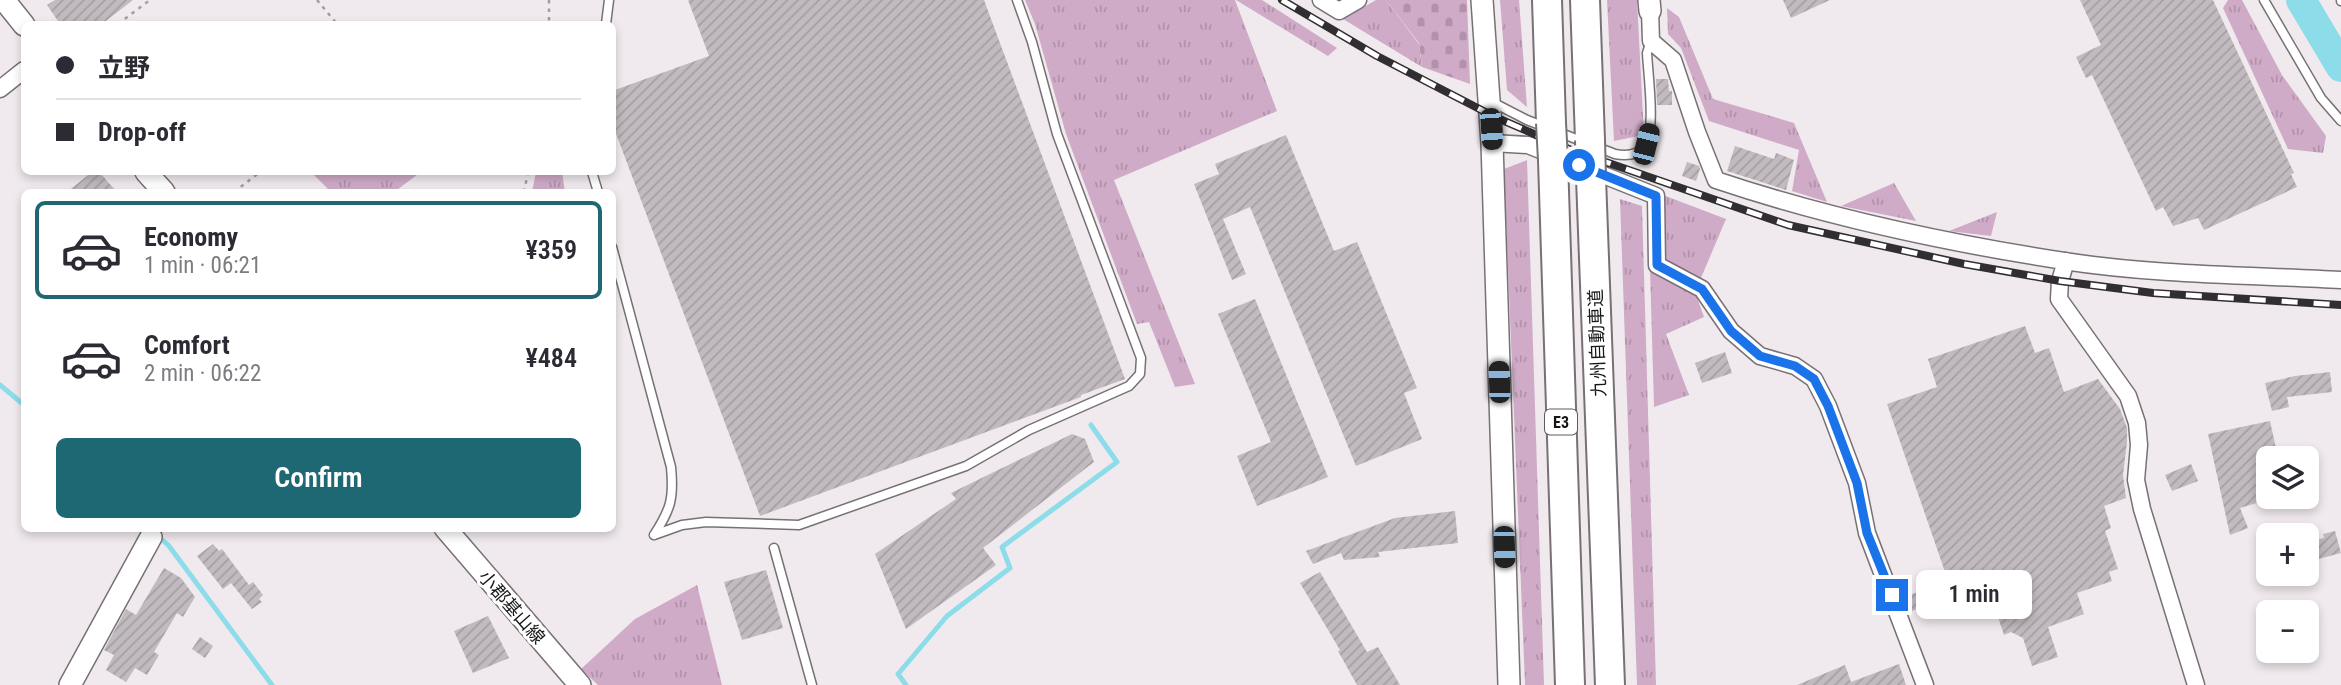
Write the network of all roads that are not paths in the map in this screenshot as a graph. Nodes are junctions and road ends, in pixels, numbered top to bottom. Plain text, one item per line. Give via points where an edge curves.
1 (4, 0) edge
2 (609, 0) edge
3 (1017, 0) edge
4 (1321, 0) edge
5 (1357, 0) edge
6 (1482, 0) edge
7 (1547, 0) edge
8 (1585, 0) edge
9 (2264, 0) edge
10 (1649, 5) edge
11 (21, 21) edge
12 (606, 21) edge
13 (1651, 41) junction
14 (21, 72) edge
15 (0, 89) edge
16 (1489, 101) junction
17 (2341, 121) edge
18 (1492, 143) junction
19 (149, 175) edge
20 (160, 189) edge
21 (2066, 261) junction
22 (616, 262) edge
23 (2341, 280) edge
24 (448, 532) edge
25 (151, 537) dead end
26 (774, 548) dead end
27 (71, 685) edge
28 (580, 685) edge
29 (812, 685) edge
30 (1509, 685) edge
31 (1570, 685) edge
32 (1610, 685) edge
33 (1925, 685) edge
34 (2196, 685) edge

1 - 11 street
2 - 12 lane
3 - 22 lane via 1057,134 1141,358 1140,374 1129,386 1029,430 966,466 799,525 706,523 654,535 669,513 671,467
4 - 5 street via 1339,11
6 - 16 street
7 - 31 highway, E3, bridge
8 - 32 highway, 九州自動車道 / E3, bridge
9 - 17 lane via 2321,98
10 - 13 street
13 - 16 lane via 1647,53 1650,129 1639,152 1615,154
13 - 21 street via 1674,60 1716,180 1899,231
14 - 15 street
16 - 18 street
18 - 30 street
18 - 33 street via 1528,145 1656,196 1657,265 1702,289 1731,331 1760,356 1795,366 1814,379 1857,483 1867,533
19 - 20 street
21 - 23 street
21 - 34 street via 2059,299 2128,396 2137,423 2136,480 2142,509
24 - 28 street, 小郡基山線
25 - 27 street
26 - 29 lane

